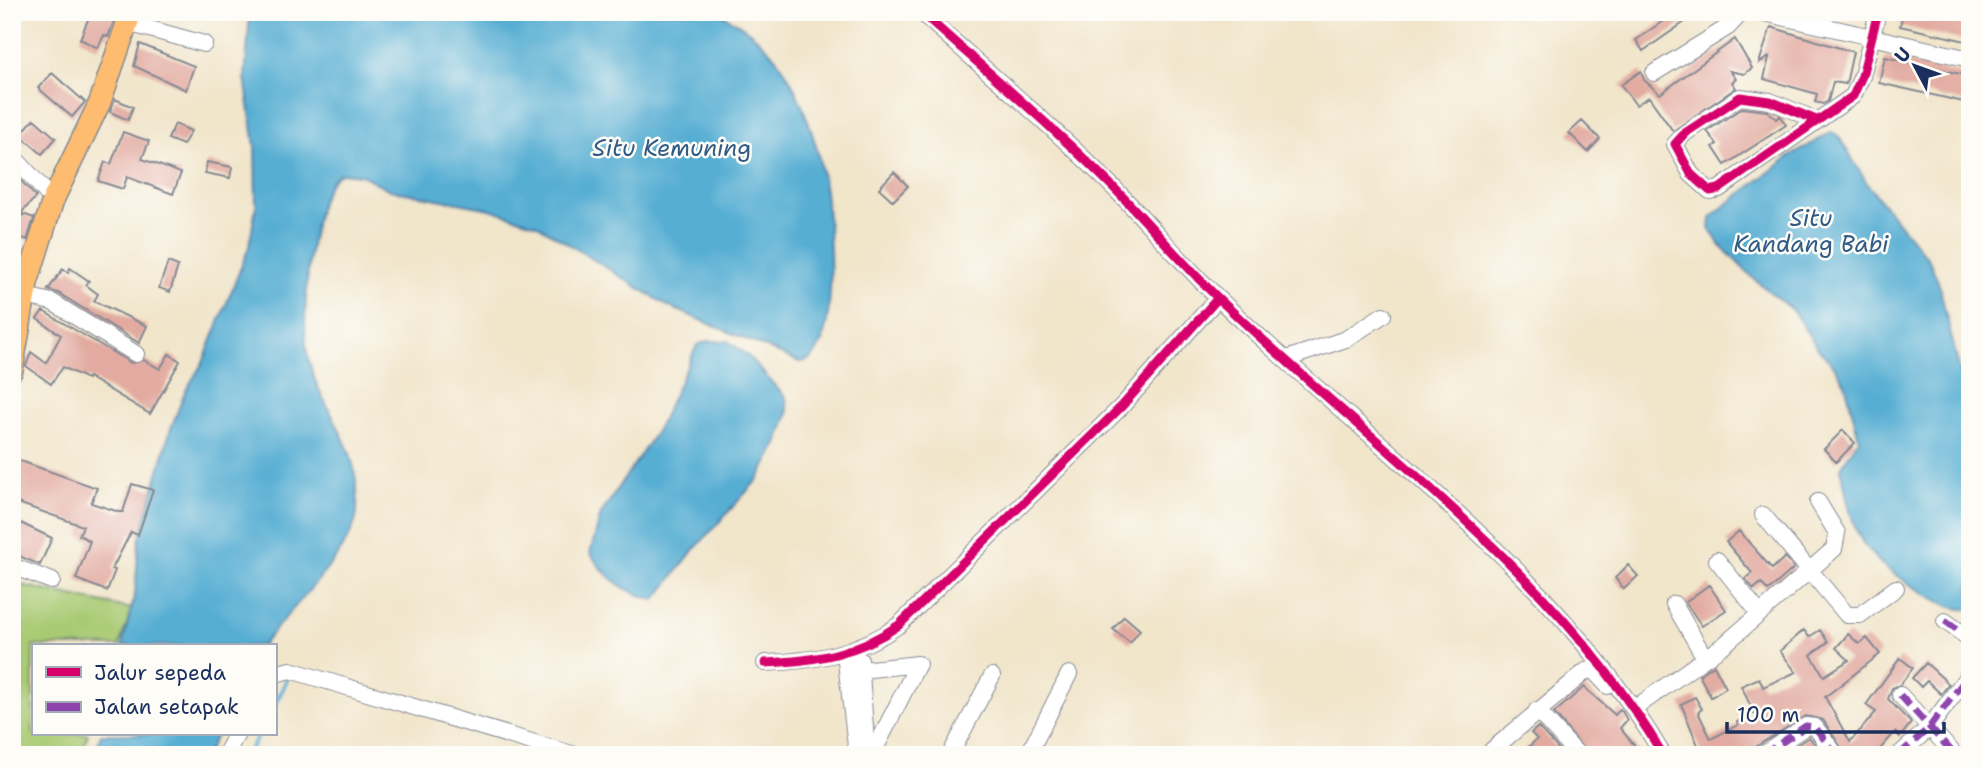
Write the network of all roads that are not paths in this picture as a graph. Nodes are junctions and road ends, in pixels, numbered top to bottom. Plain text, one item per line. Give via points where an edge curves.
1 (921, 12) edge
2 (1742, 12) edge
3 (1760, 12) edge
4 (1878, 12) edge
5 (130, 18) edge
6 (1872, 39) junction
7 (204, 44) dead end
8 (1970, 59) edge
9 (1654, 73) dead end
10 (1816, 120) junction
11 (12, 155) edge
12 (53, 200) junction
13 (26, 296) junction
14 (1218, 298) junction
15 (1384, 315) dead end
16 (136, 354) dead end
17 (1286, 359) junction
18 (12, 370) edge
19 (1818, 502) dead end
20 (1763, 515) dead end
21 (1717, 560) dead end
22 (12, 566) edge
23 (1809, 568) junction
24 (52, 581) dead end
25 (1896, 588) dead end
26 (1674, 604) dead end
27 (1759, 613) junction
28 (1945, 621) dead end
29 (1970, 639) edge
30 (852, 650) junction
31 (1705, 658) junction
32 (765, 663) dead end
33 (861, 670) junction
34 (1970, 673) edge
35 (276, 674) edge
36 (1069, 674) dead end
37 (992, 676) dead end
38 (1900, 695) dead end
39 (1635, 708) junction
40 (1537, 710) junction
41 (1929, 728) junction
42 (236, 736) edge
43 (225, 755) edge
44 (575, 755) edge
45 (857, 755) edge
46 (869, 755) edge
47 (950, 755) edge
48 (1028, 755) edge
49 (1496, 755) edge
50 (1578, 755) edge
51 (1655, 755) edge
52 (1663, 755) edge
53 (1763, 755) edge
54 (1836, 755) edge
55 (1899, 755) edge
56 (1955, 755) edge

1 - 14 street via 1115,189
2 - 9 street via 1728,27
3 - 6 street
4 - 6 street
5 - 7 street
5 - 12 main road via 100,102
6 - 8 street
6 - 10 street via 1853,96
10 - 10 street via 1770,102 1740,97 1675,144 1696,181 1714,191
11 - 12 street
12 - 13 main road
13 - 16 street via 52,302
13 - 18 main road
14 - 17 street
14 - 30 street via 1122,406 900,625
15 - 17 street via 1346,339
17 - 39 street via 1538,591
19 - 23 street via 1837,533 1837,543
20 - 23 street
21 - 27 street
22 - 24 street
23 - 25 street via 1840,609 1853,616 1868,611
23 - 27 street
26 - 31 street
27 - 31 street
28 - 29 street
30 - 32 street
30 - 33 street
30 - 45 street
31 - 39 street
33 - 46 street
33 - 46 street via 918,664
34 - 41 street
35 - 44 street via 290,670
36 - 48 street
37 - 47 street
38 - 41 street
39 - 52 street
40 - 49 street via 1492,750
40 - 50 street
40 - 51 street via 1593,670
41 - 55 street
41 - 56 street
42 - 43 street
53 - 54 street via 1807,726 1815,727

